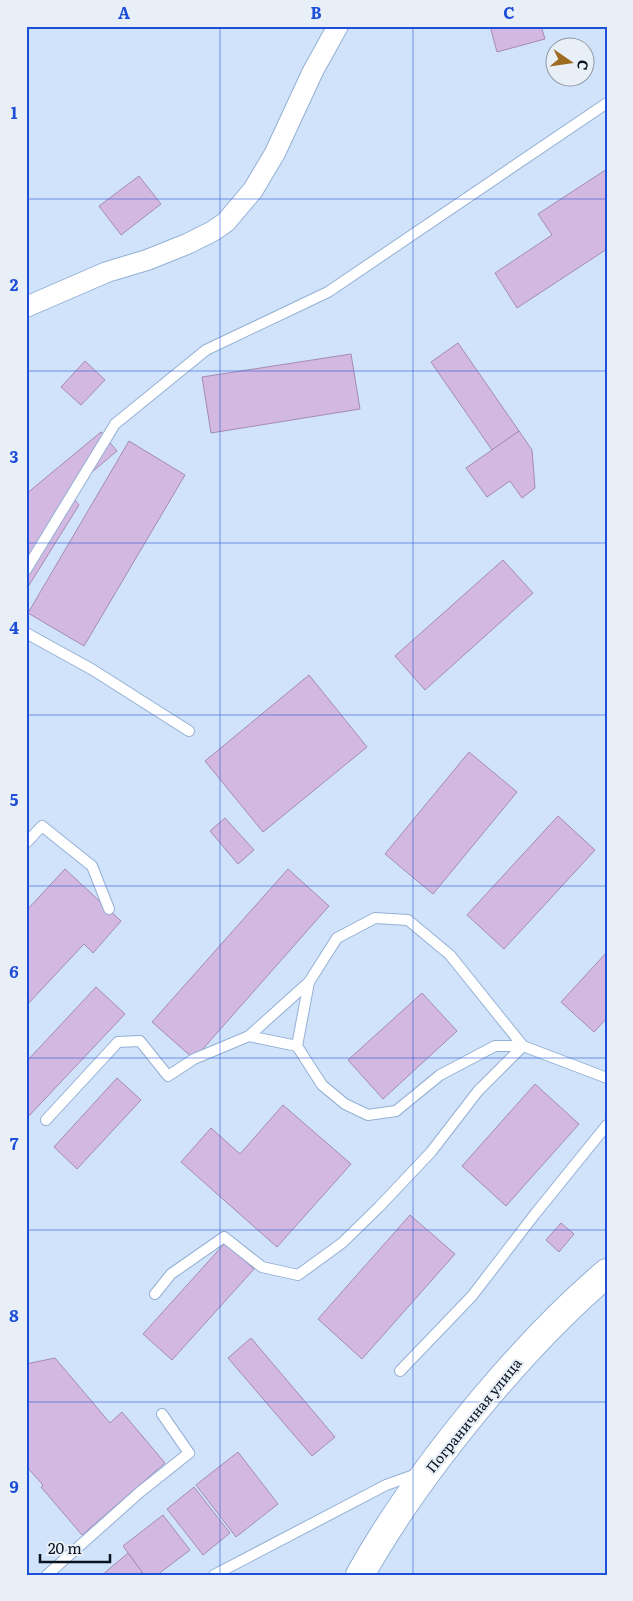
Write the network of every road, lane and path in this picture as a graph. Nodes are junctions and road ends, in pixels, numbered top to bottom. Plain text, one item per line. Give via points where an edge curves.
1 (338, 26) edge
2 (607, 103) edge
3 (26, 307) edge
4 (26, 570) edge
5 (26, 633) edge
6 (189, 731) dead end
7 (26, 843) edge
8 (109, 909) dead end
9 (308, 982) junction
10 (249, 1036) junction
11 (297, 1046) junction
12 (523, 1046) junction
13 (607, 1078) edge
14 (46, 1120) dead end
15 (607, 1125) edge
16 (607, 1272) edge
17 (155, 1294) dead end
18 (400, 1371) dead end
19 (162, 1414) dead end
20 (428, 1470) junction
21 (47, 1575) edge
22 (214, 1575) edge
23 (360, 1575) edge

1 - 3 street via 275,152 253,190 226,222 187,244 107,272
2 - 4 lane via 328,292 206,350 115,424
5 - 6 lane via 93,670
7 - 8 lane via 42,826 92,866
9 - 10 lane
9 - 11 lane
9 - 12 lane via 337,938 375,918 408,920 450,955
10 - 11 lane
10 - 14 lane via 194,1059 168,1076 140,1042 118,1042
11 - 12 lane via 322,1085 345,1104 368,1115 396,1111 440,1075 495,1046
12 - 13 lane
12 - 17 lane via 478,1091 431,1152 379,1207 342,1243 298,1275 262,1267 224,1237 171,1274
15 - 18 lane via 472,1296
16 - 20 street, Пограничная улица via 536,1340
19 - 21 lane via 189,1453
20 - 22 lane via 386,1486
20 - 23 street, Пограничная улица

